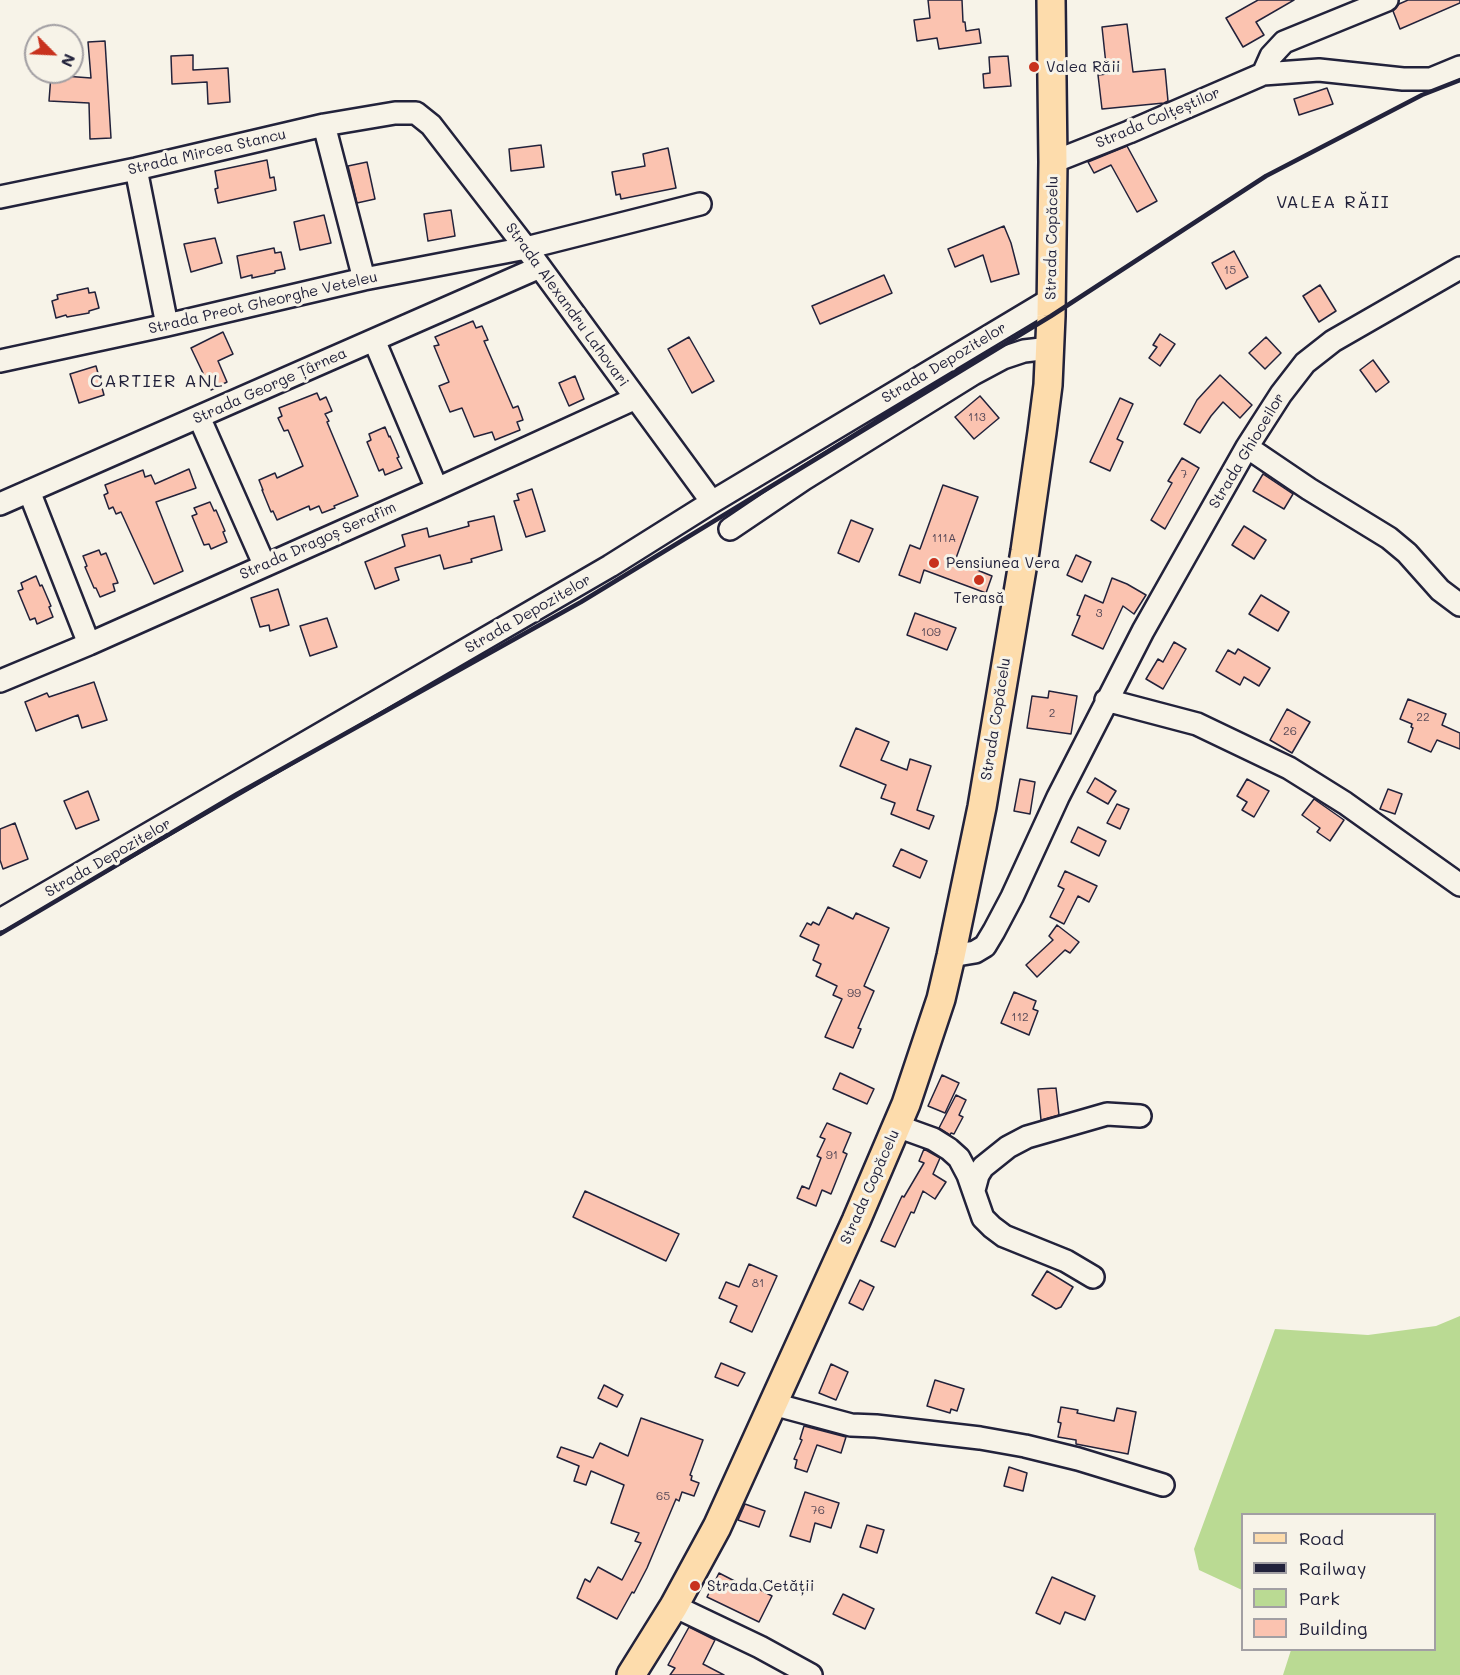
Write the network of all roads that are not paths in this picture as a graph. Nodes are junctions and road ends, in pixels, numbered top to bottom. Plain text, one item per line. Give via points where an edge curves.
1 (1051, 0) edge
2 (1387, 0) edge
3 (1460, 68) edge
4 (1263, 74) junction
5 (416, 113) joint
6 (324, 125) junction
7 (1053, 162) junction
8 (136, 169) junction
9 (0, 197) edge
10 (700, 204) dead end
11 (526, 248) junction
12 (540, 267) junction
13 (1460, 268) edge
14 (364, 279) junction
15 (1051, 299) junction
16 (166, 325) junction
17 (374, 340) junction
18 (1050, 348) junction
19 (0, 361) edge
20 (636, 398) junction
21 (200, 417) junction
22 (1247, 447) junction
23 (437, 489) junction
24 (28, 491) junction
25 (712, 502) junction
26 (0, 504) edge
27 (730, 529) dead end
28 (264, 564) junction
29 (1460, 605) edge
30 (89, 644) junction
31 (0, 681) edge
32 (1106, 700) junction
33 (1460, 885) edge
34 (0, 920) edge
35 (951, 956) junction
36 (1140, 1116) dead end
37 (897, 1126) junction
38 (950, 1149) junction
39 (1000, 1153) junction
40 (974, 1190) junction
41 (1092, 1278) dead end
42 (773, 1404) junction
43 (1163, 1485) dead end
44 (674, 1605) junction
45 (631, 1675) edge
46 (811, 1675) edge

1 - 7 main road, Strada Copăcelu
2 - 4 street via 1284,42 1271,56
3 - 4 street, Strada Colțeștilor via 1431,79 1319,70
4 - 7 street, Strada Colțeștilor
5 - 6 street, Strada Mircea Stancu
5 - 11 street, Strada Alexandru Lahovari via 431,124
6 - 8 street, Strada Mircea Stancu
6 - 14 street
7 - 15 main road, Strada Copăcelu
8 - 9 street, Strada Mircea Stancu
8 - 16 street
10 - 11 street, Strada Preot Gheorghe Veteleu
11 - 12 street, Strada Alexandru Lahovari
11 - 14 street, Strada Preot Gheorghe Veteleu
12 - 17 street, Strada George Țârnea
12 - 20 street, Strada Alexandru Lahovari
13 - 22 street, Strada Ghioceilor via 1334,341 1305,363
14 - 16 street, Strada Preot Gheorghe Veteleu
15 - 18 main road, Strada Copăcelu
15 - 25 street, Strada Depozitelor
16 - 19 street, Strada Preot Gheorghe Veteleu
17 - 21 street, Strada George Țârnea
17 - 23 street
18 - 27 street via 1003,358 973,374
18 - 35 main road, Strada Copăcelu via 1024,551 981,807
20 - 23 street, Strada Dragoș Serafim
20 - 25 street, Strada Alexandru Lahovari
21 - 24 street, Strada George Țârnea
21 - 28 street
22 - 29 street via 1389,538
22 - 32 street, Strada Ghioceilor
23 - 28 street, Strada Dragoș Serafim
24 - 26 street, Strada George Țârnea
24 - 30 street
25 - 34 street, Strada Depozitelor via 610,566
28 - 30 street, Strada Dragoș Serafim
30 - 31 street, Strada Dragoș Serafim
32 - 33 street via 1197,724 1289,768 1345,802
32 - 35 street, Strada Ghioceilor via 985,946
35 - 37 main road, Strada Copăcelu via 941,999
36 - 39 street via 1098,1116 1028,1137
37 - 38 street
37 - 42 main road, Strada Copăcelu
38 - 39 street via 981,1156
38 - 40 street
39 - 40 street via 978,1174
40 - 41 street via 983,1218 1004,1236 1066,1261
42 - 43 street via 851,1425 1025,1446
42 - 44 main road, Strada Copăcelu via 717,1527
44 - 45 main road, Strada Copăcelu
44 - 46 street

